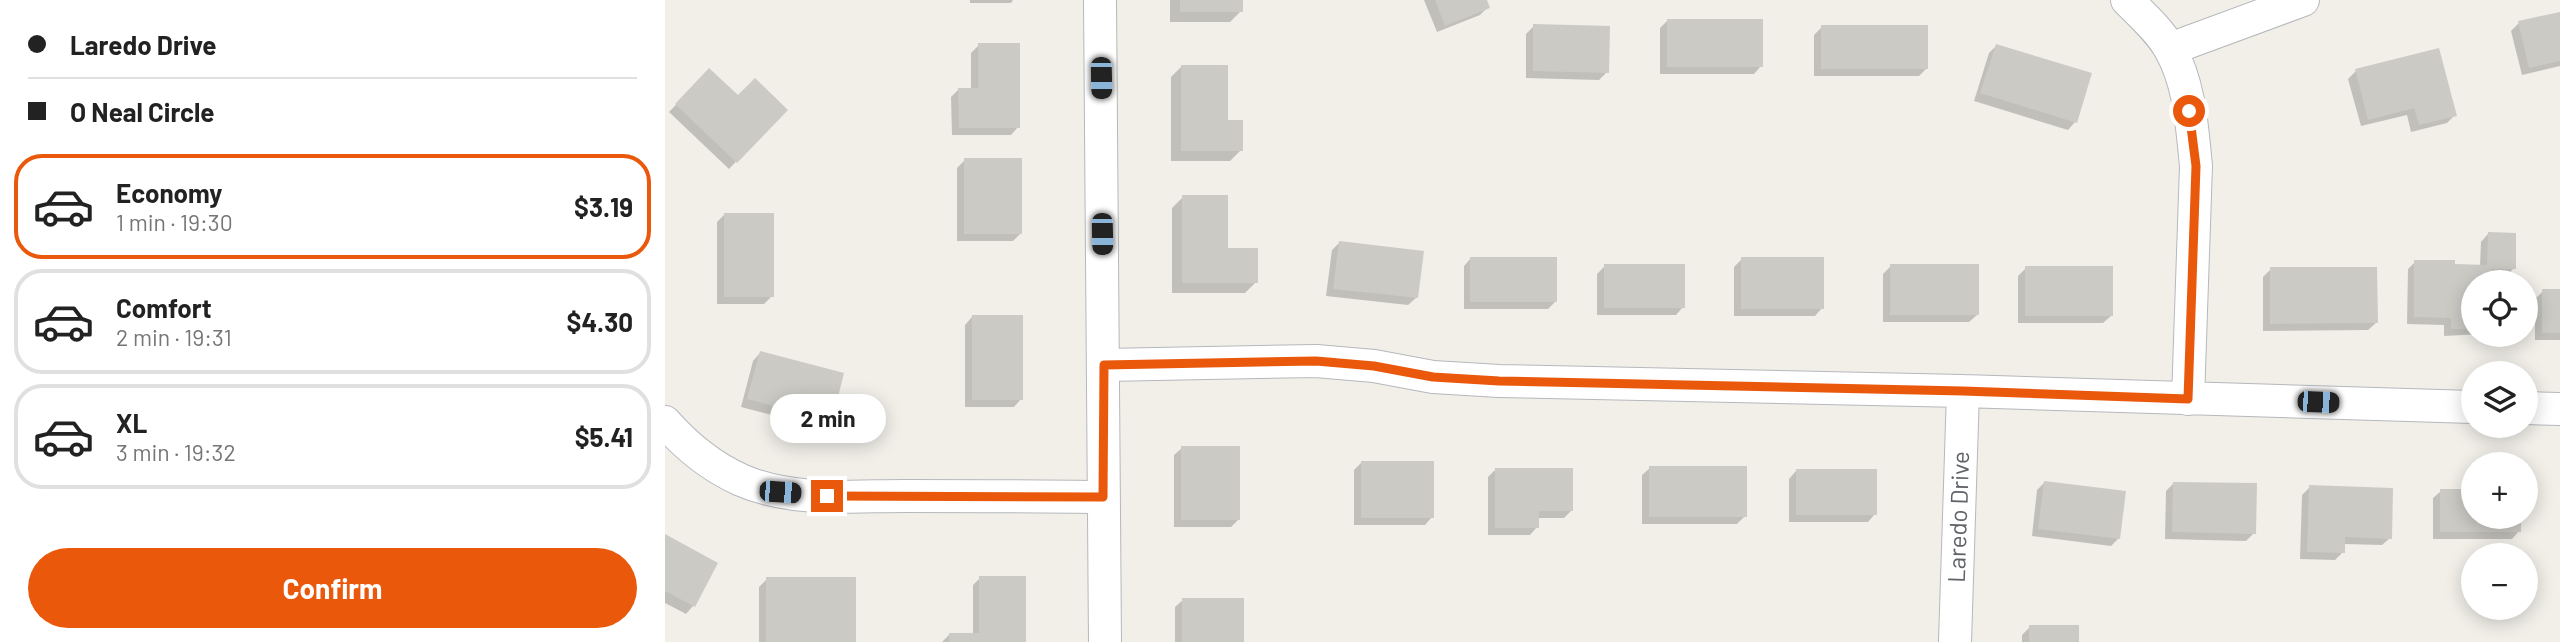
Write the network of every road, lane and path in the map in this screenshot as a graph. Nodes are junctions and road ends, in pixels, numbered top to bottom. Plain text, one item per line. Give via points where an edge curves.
1 (1100, 0) edge
2 (2127, 0) edge
3 (2303, 0) edge
4 (2170, 49) junction
5 (1104, 365) junction
6 (1963, 391) junction
7 (2188, 399) junction
8 (2461, 407) edge
9 (2538, 408) edge
10 (2560, 409) edge
11 (665, 422) edge
12 (1103, 497) junction
13 (1105, 642) edge
14 (1955, 642) edge

1 - 5 street
2 - 4 street
3 - 4 street
4 - 7 street via 2186,92 2196,166
5 - 6 street via 1316,361 1499,381
5 - 12 street
6 - 7 street
6 - 14 street, Laredo Drive
7 - 8 street
9 - 10 street
11 - 12 street via 712,466 780,492
12 - 13 street

